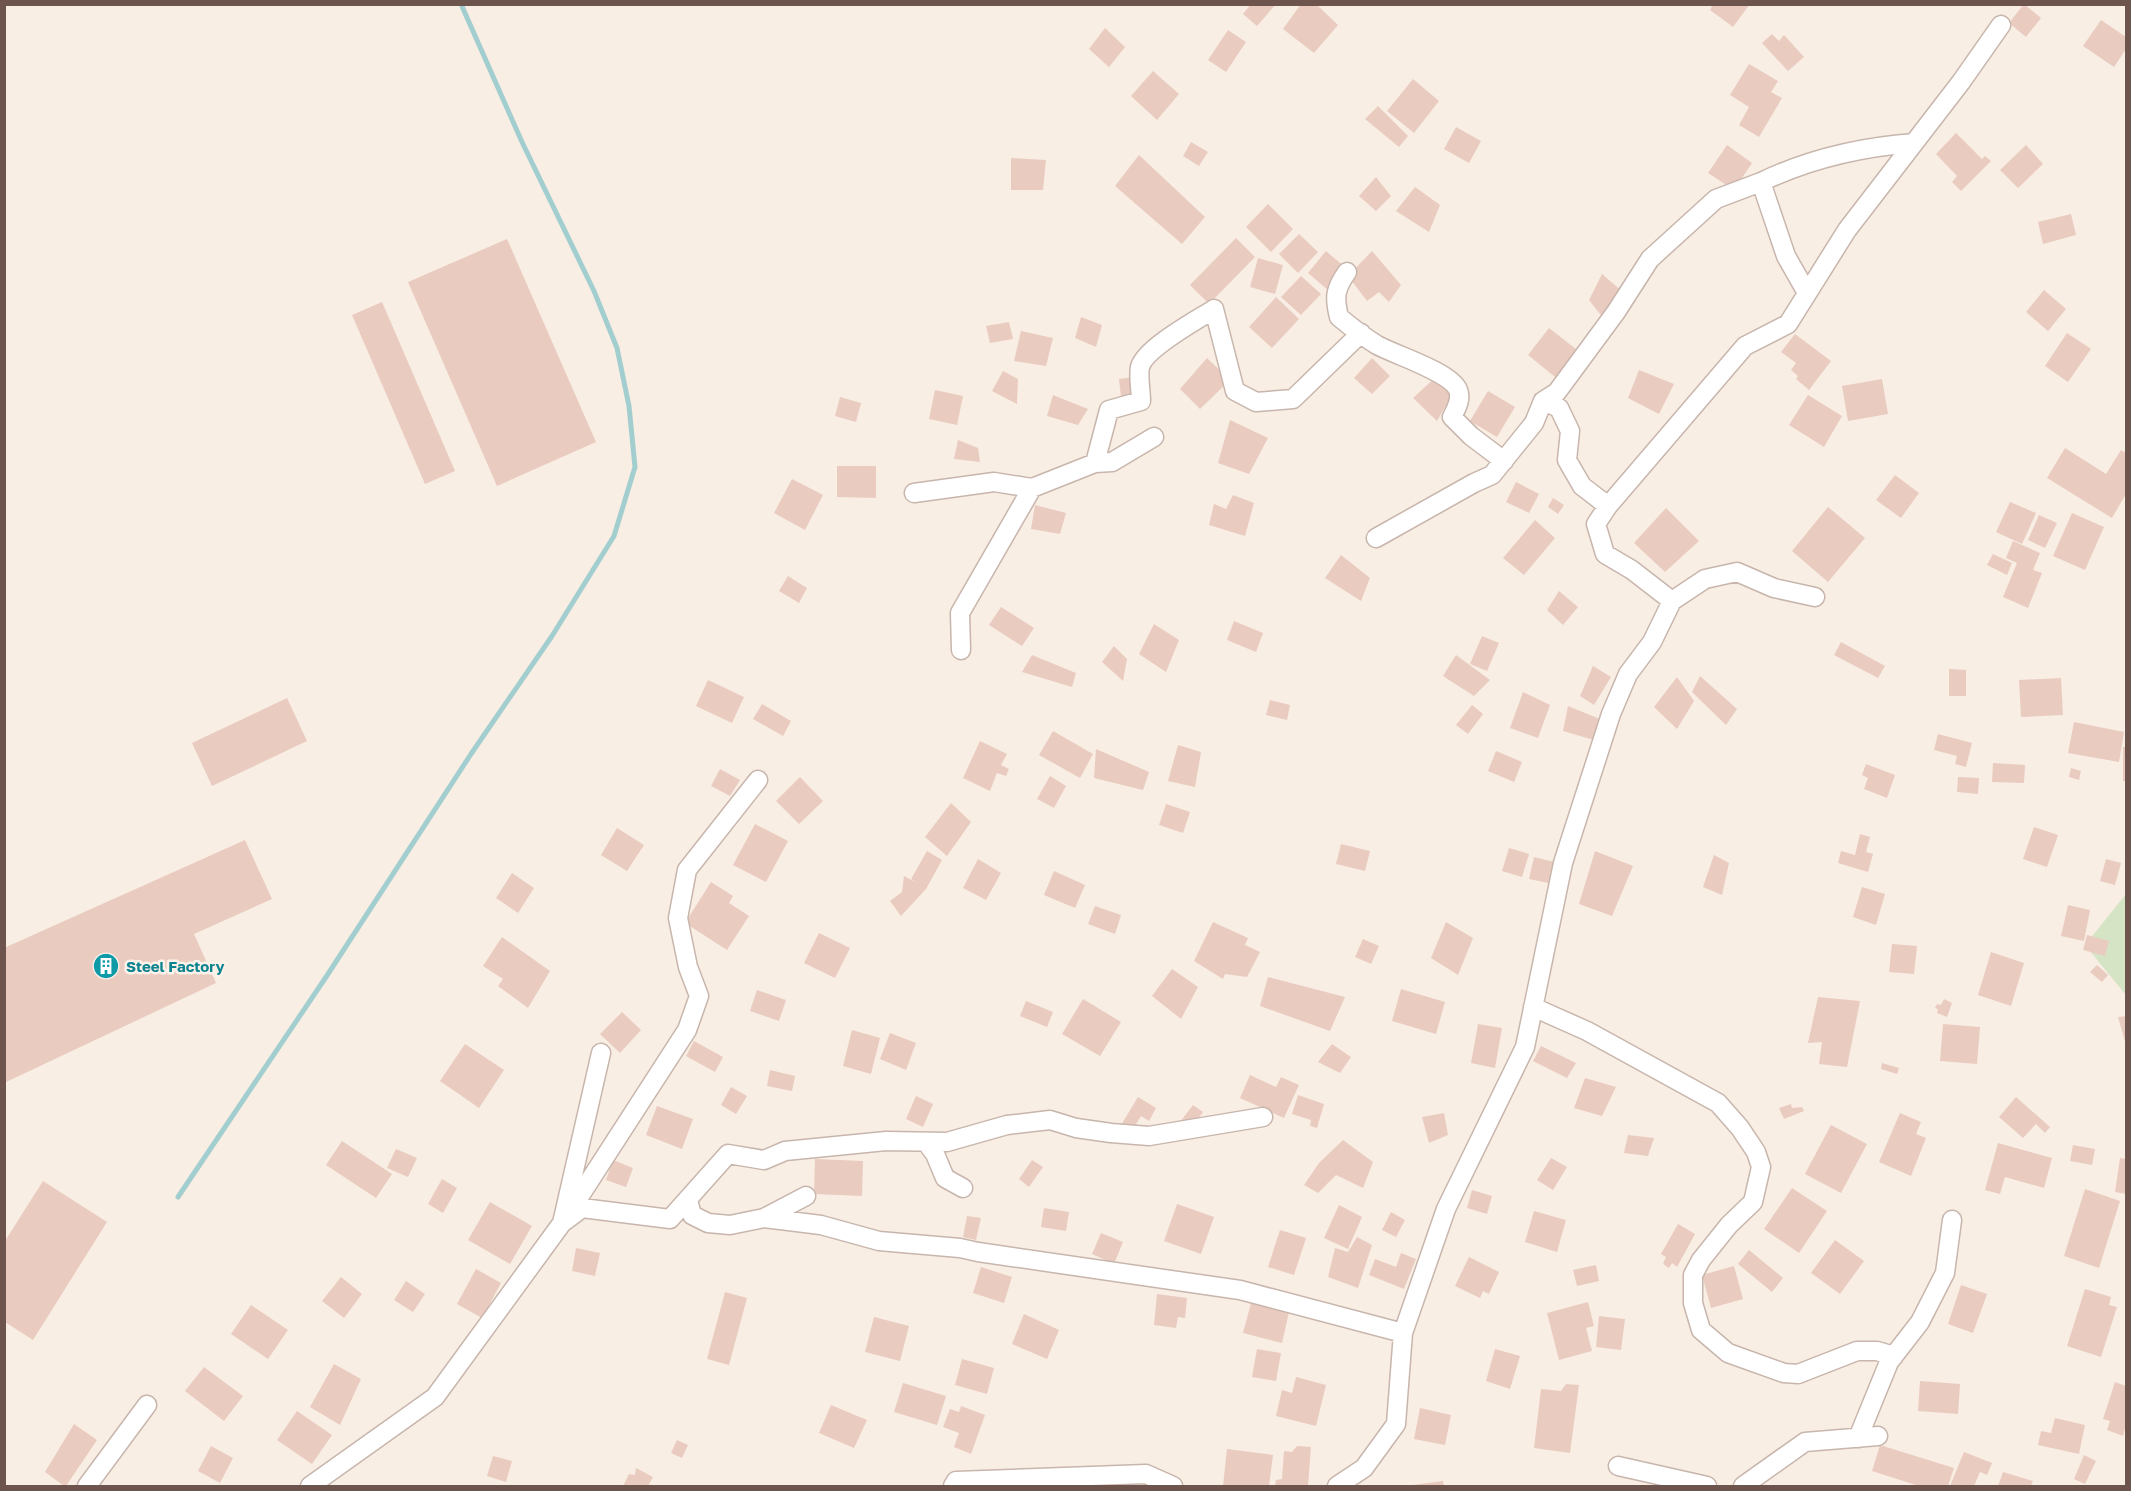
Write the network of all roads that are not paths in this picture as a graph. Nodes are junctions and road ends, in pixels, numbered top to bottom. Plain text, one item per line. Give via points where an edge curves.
1 (2001, 25) dead end
2 (1914, 143) junction
3 (1761, 182) junction
4 (1347, 272) dead end
5 (1807, 293) junction
6 (1361, 333) junction
7 (1543, 401) junction
8 (1154, 437) dead end
9 (1503, 461) junction
10 (1095, 463) junction
11 (1032, 488) junction
12 (914, 493) dead end
13 (1608, 506) junction
14 (1376, 538) dead end
15 (1815, 597) dead end
16 (1672, 601) junction
17 (961, 650) dead end
18 (758, 780) dead end
19 (1533, 1007) junction
20 (601, 1053) dead end
21 (1263, 1117) dead end
22 (926, 1142) junction
23 (963, 1188) dead end
24 (806, 1196) dead end
25 (688, 1200) junction
26 (765, 1218) junction
27 (1952, 1220) dead end
28 (562, 1223) junction
29 (1403, 1333) junction
30 (1894, 1356) junction
31 (147, 1405) dead end
32 (1878, 1436) dead end
33 (1858, 1438) junction
34 (1618, 1466) dead end
35 (1659, 1481) edge
36 (87, 1486) edge
37 (310, 1486) edge
38 (952, 1486) edge
39 (1173, 1486) edge
40 (1336, 1486) edge
41 (1707, 1486) edge
42 (1743, 1486) edge

1 - 2 street
2 - 3 street via 1837,155 1793,167
2 - 5 street via 1847,230
3 - 5 street via 1786,256
3 - 7 street via 1716,199 1650,259 1564,383
4 - 6 street via 1337,286 1336,305 1339,317
5 - 13 street via 1788,324 1745,346
6 - 9 street via 1377,345 1429,368 1458,388 1460,397 1452,417
6 - 10 street via 1293,399 1256,402 1235,391 1214,309 1170,337 1140,366 1141,401 1109,410
7 - 9 street via 1534,423
7 - 13 street via 1559,408 1570,431 1567,460 1582,486
8 - 10 street via 1112,462
9 - 14 street via 1492,475
10 - 11 street
11 - 12 street via 994,482
11 - 17 street via 960,613
13 - 16 street via 1596,524 1605,554
15 - 16 street via 1774,588 1737,572 1705,579
16 - 19 street via 1652,642 1628,674 1611,714 1563,863
18 - 28 street via 687,870 678,918 688,967 699,996 687,1030
19 - 29 street via 1525,1047 1446,1209
19 - 30 street via 1587,1031 1718,1103 1756,1152 1761,1167 1753,1202 1729,1224 1693,1275 1693,1304 1701,1329 1728,1353 1784,1373 1797,1374 1857,1351
20 - 28 street
21 - 22 street via 1149,1136 1076,1128 1050,1120 1007,1125 947,1142
22 - 23 street via 945,1178
22 - 25 street via 886,1141 785,1151 764,1160 728,1154
24 - 26 street
25 - 26 street via 692,1215 708,1223 730,1226
25 - 28 street via 670,1219 582,1208
26 - 29 street via 821,1224 879,1241 960,1248 1240,1290
27 - 30 street via 1945,1273 1920,1322
28 - 37 street via 435,1397
29 - 40 street via 1396,1424 1364,1468
30 - 33 street
31 - 36 street
32 - 33 street
33 - 42 street via 1804,1442
34 - 35 street
35 - 41 street
38 - 39 street via 956,1481 1146,1474

